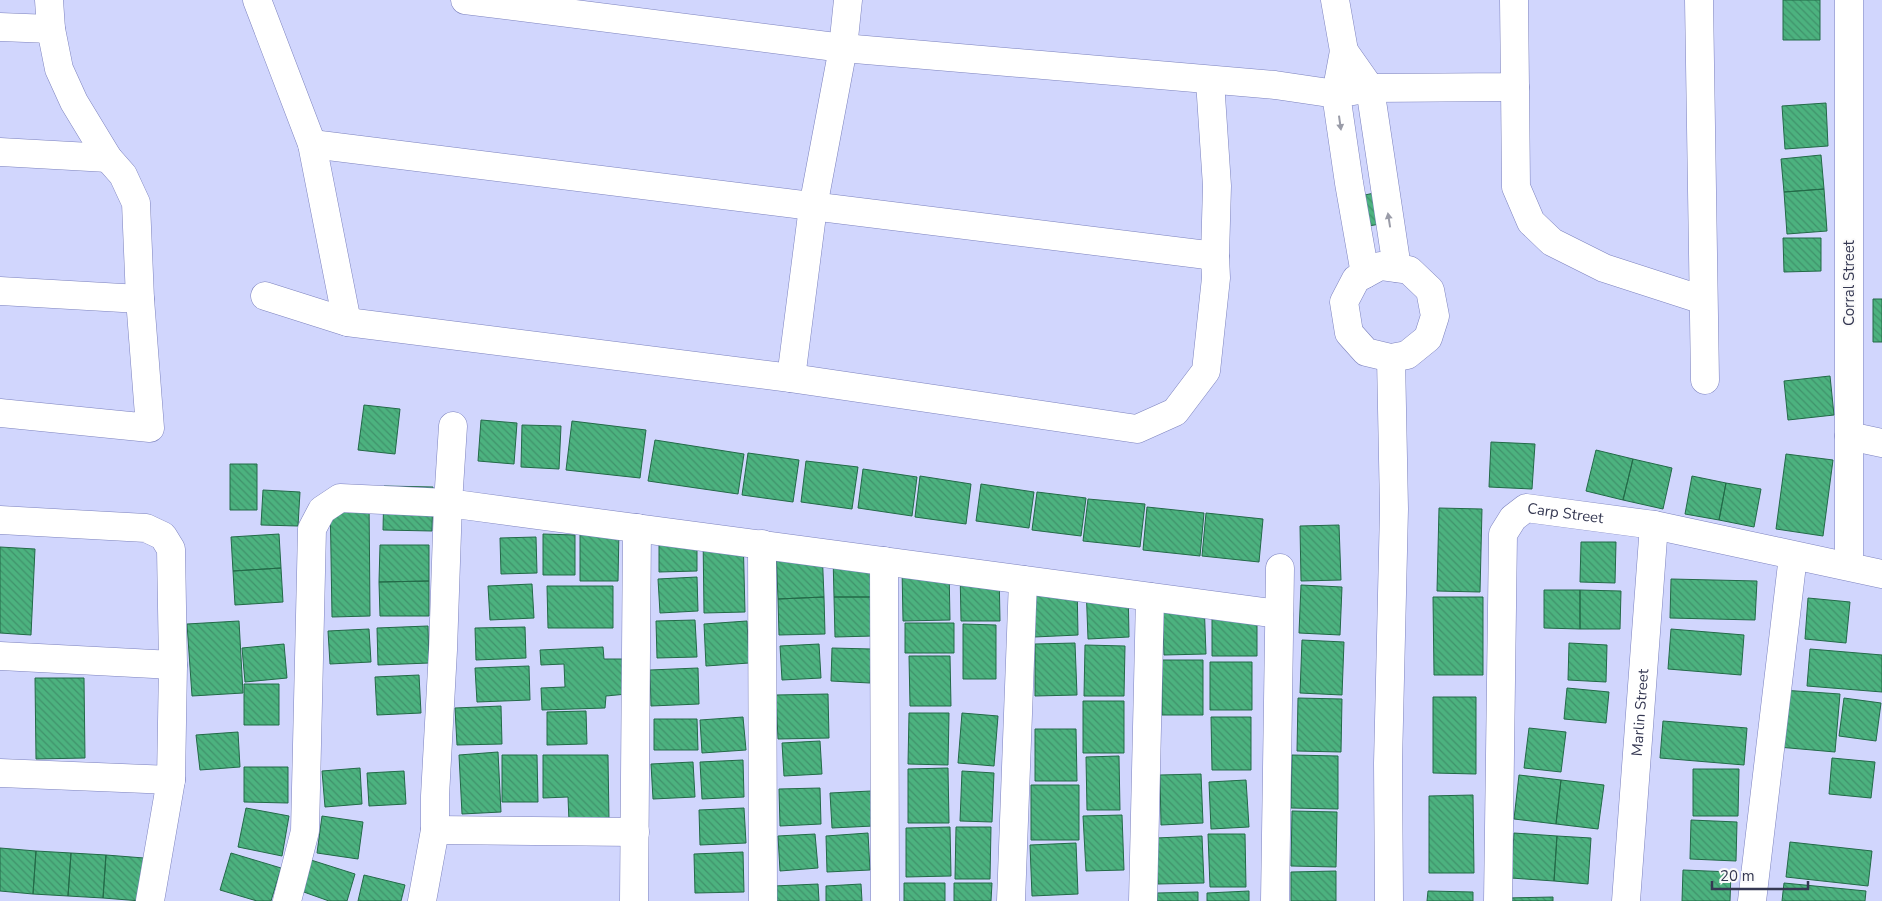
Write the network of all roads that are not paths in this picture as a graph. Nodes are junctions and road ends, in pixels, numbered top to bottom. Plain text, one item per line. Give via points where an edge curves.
1 (49, 0) edge
2 (257, 0) edge
3 (465, 0) edge
4 (848, 0) edge
5 (1335, 0) edge
6 (1514, 0) edge
7 (1699, 0) edge
8 (1849, 0) edge
9 (0, 27) edge
10 (51, 30) junction
11 (843, 48) junction
12 (1344, 51) junction
13 (1210, 81) junction
14 (1515, 87) junction
15 (1370, 88) junction
16 (1336, 94) junction
17 (312, 144) junction
18 (0, 152) edge
19 (108, 158) junction
20 (813, 207) junction
21 (1215, 256) junction
22 (1397, 268) junction
23 (1365, 274) junction
24 (0, 291) edge
25 (265, 296) dead end
26 (140, 299) junction
27 (1703, 300) junction
28 (347, 322) junction
29 (1391, 358) junction
30 (791, 378) junction
31 (1705, 380) dead end
32 (0, 413) edge
33 (453, 426) dead end
34 (1849, 436) junction
35 (1882, 444) edge
36 (448, 503) junction
37 (0, 520) edge
38 (1654, 525) junction
39 (637, 528) junction
40 (762, 544) junction
41 (1793, 556) junction
42 (884, 561) junction
43 (1849, 566) junction
44 (1280, 568) dead end
45 (1882, 574) edge
46 (1023, 580) junction
47 (1150, 597) junction
48 (1279, 614) junction
49 (0, 656) edge
50 (173, 665) junction
51 (0, 773) edge
52 (171, 780) junction
53 (435, 830) junction
54 (635, 832) junction
55 (150, 901) edge
56 (286, 901) edge
57 (422, 901) edge
58 (634, 901) edge
59 (763, 901) edge
60 (885, 901) edge
61 (1011, 901) edge
62 (1143, 901) edge
63 (1275, 901) edge
64 (1389, 901) edge
65 (1498, 901) edge
66 (1626, 901) edge
67 (1752, 901) edge

1 - 10 street
2 - 17 street
3 - 11 street
4 - 11 street
5 - 12 street
6 - 14 street
7 - 27 street
8 - 34 street, Corral Street
9 - 10 street
10 - 19 street via 59,69 74,102
11 - 13 street
11 - 20 street
12 - 15 street
12 - 16 street
13 - 16 street
13 - 21 street via 1217,186
14 - 15 street
14 - 27 street via 1516,188 1531,222 1552,242 1604,268
15 - 16 street
22 -> 15 street
16 -> 23 street
17 - 20 street
17 - 28 street
18 - 19 street
19 - 26 street via 123,175 136,203
20 - 21 street
20 - 30 street
21 - 30 street via 1216,278 1206,371 1175,412 1136,429
22 - 23 street via 1380,266
22 - 29 street via 1409,270 1430,290 1435,316 1428,338 1407,355
23 - 29 street via 1356,279 1344,302 1349,333 1366,352
24 - 26 street
25 - 28 street
26 - 32 street via 150,428
27 - 31 street
28 - 30 street
29 - 64 street via 1394,509 1388,754
33 - 36 street
34 - 35 street
34 - 43 street, Corral Street
36 - 39 street
36 - 53 street
36 - 56 street via 340,498 322,510 312,529 305,831
37 - 50 street via 146,528 163,536 171,549
38 - 41 street, Carp Street
38 - 65 street, Carp Street via 1526,508 1513,518 1503,534
38 - 66 street, Marlin Street
39 - 40 street
39 - 54 street
40 - 42 street
40 - 59 street
41 - 43 street, Carp Street
41 - 67 street
42 - 46 street
42 - 60 street
43 - 45 street, Carp Street
44 - 48 street
46 - 47 street
46 - 61 street
47 - 48 street
47 - 62 street
48 - 63 street
49 - 50 street
50 - 52 street
51 - 52 street
52 - 55 street
53 - 54 street
53 - 57 street
54 - 58 street

